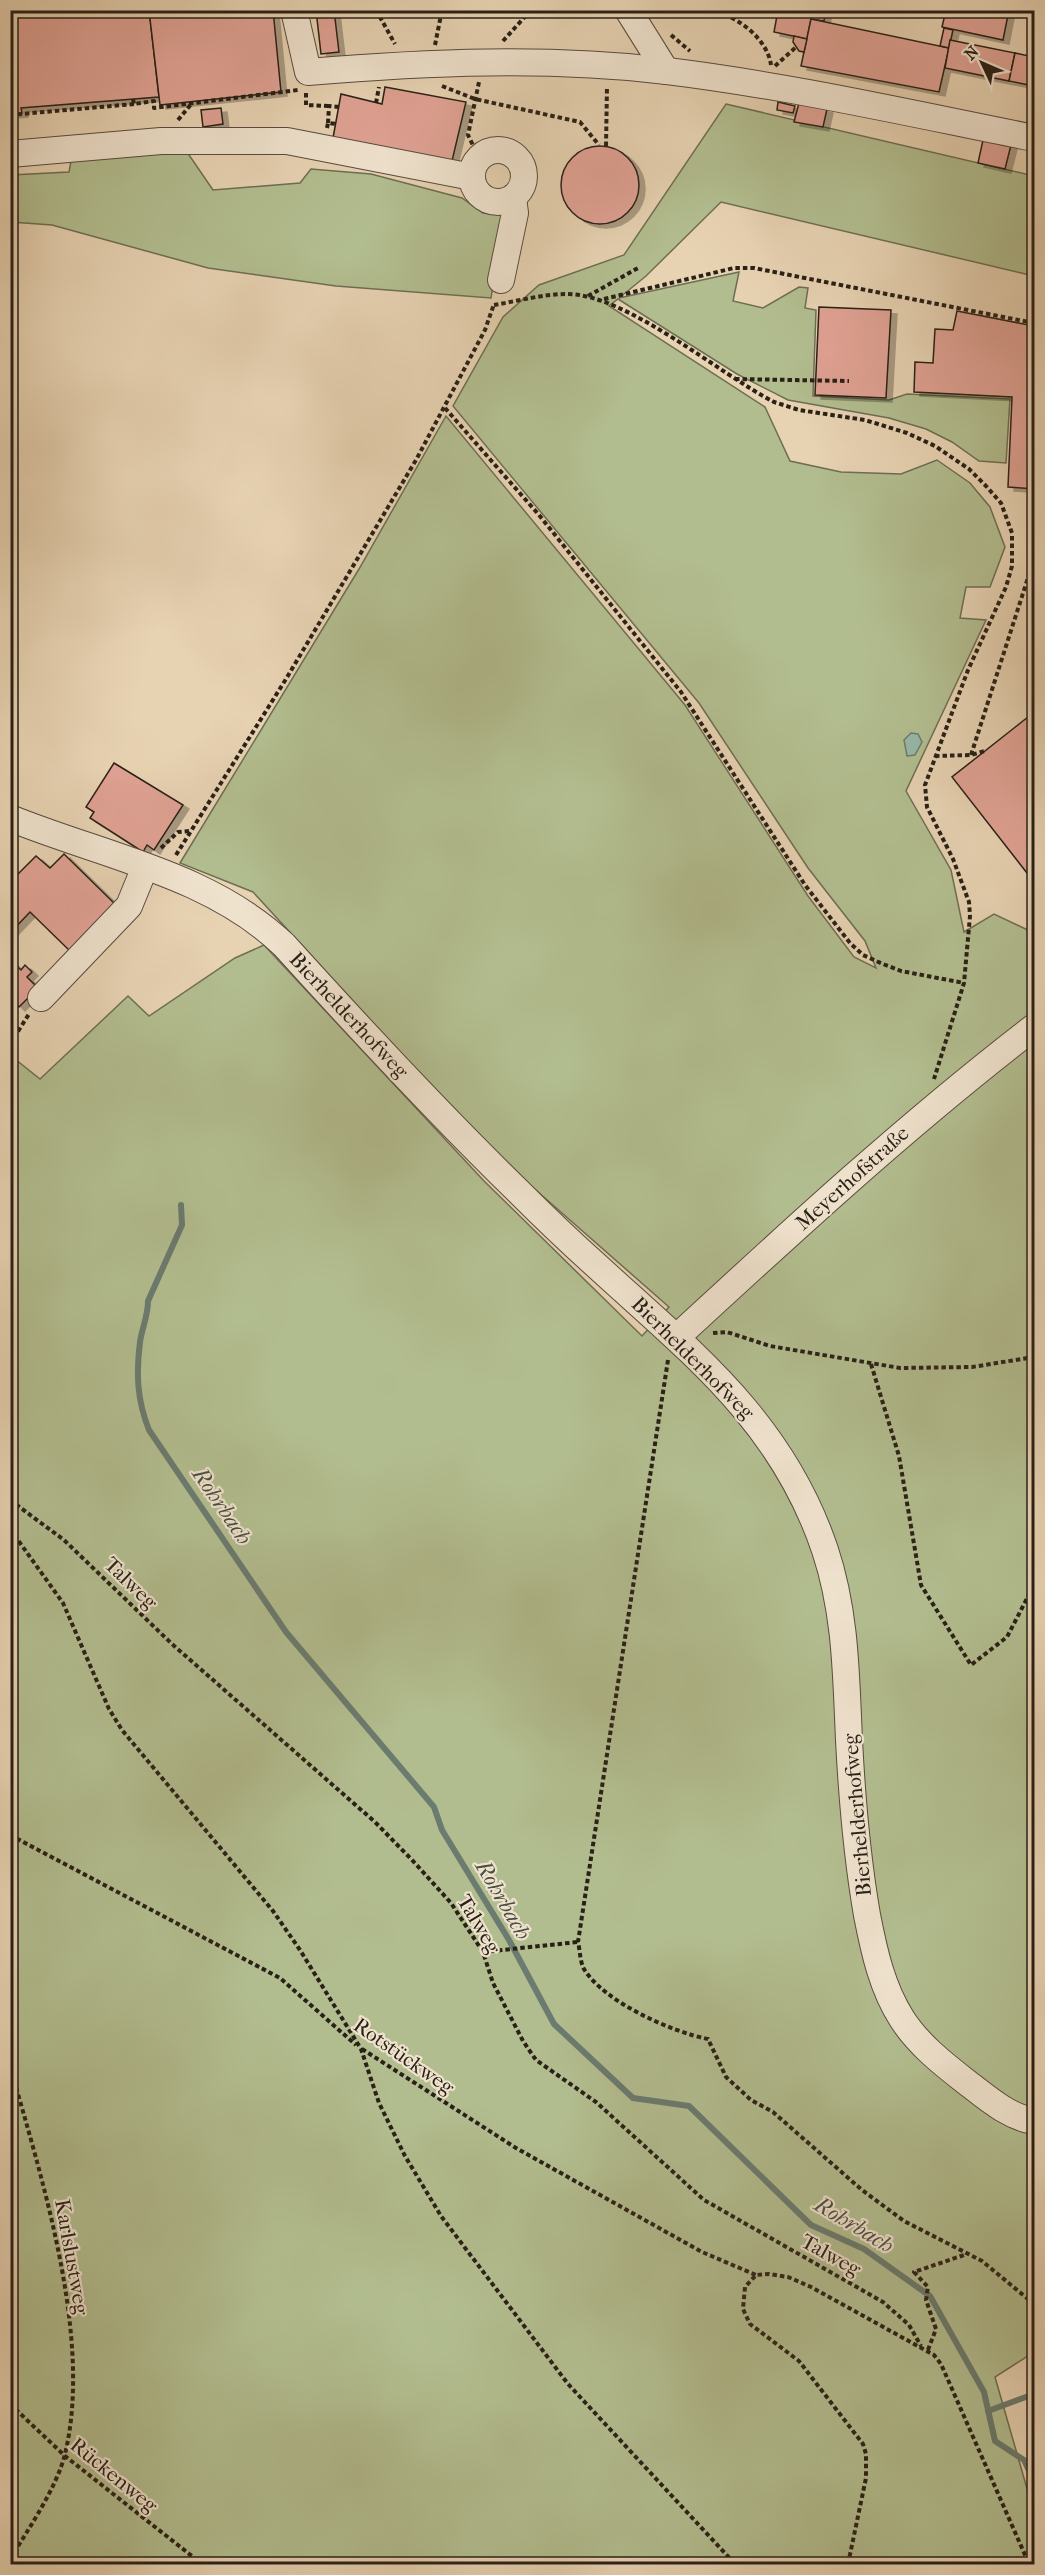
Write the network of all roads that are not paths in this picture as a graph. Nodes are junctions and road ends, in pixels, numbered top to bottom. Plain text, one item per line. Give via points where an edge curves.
1 (294, 10) edge
2 (628, 10) edge
3 (666, 71) junction
4 (1035, 138) edge
5 (10, 154) edge
6 (476, 168) junction
7 (513, 198) junction
8 (501, 280) road end
9 (10, 818) edge
10 (155, 864) junction
11 (40, 998) road end
12 (1035, 1027) edge
13 (677, 1337) junction
14 (1035, 2121) edge

1 - 3 street via 308,72 484,60
2 - 3 street
3 - 4 street
5 - 6 street via 161,141 287,141
6 - 7 street via 477,191 484,199 499,203
6 - 7 street via 498,150 520,161 524,181
7 - 8 street via 513,225
9 - 10 street, Bierhelderhofweg
10 - 11 street via 129,906
10 - 13 street, Bierhelderhofweg via 236,906 275,937 475,1149 597,1267
12 - 13 street, Meyerhofstraße via 846,1181
13 - 14 street, Bierhelderhofweg via 731,1391 772,1443 807,1504 826,1551 844,1631 860,1875 873,1943 889,1995 906,2025 947,2067 1002,2108

